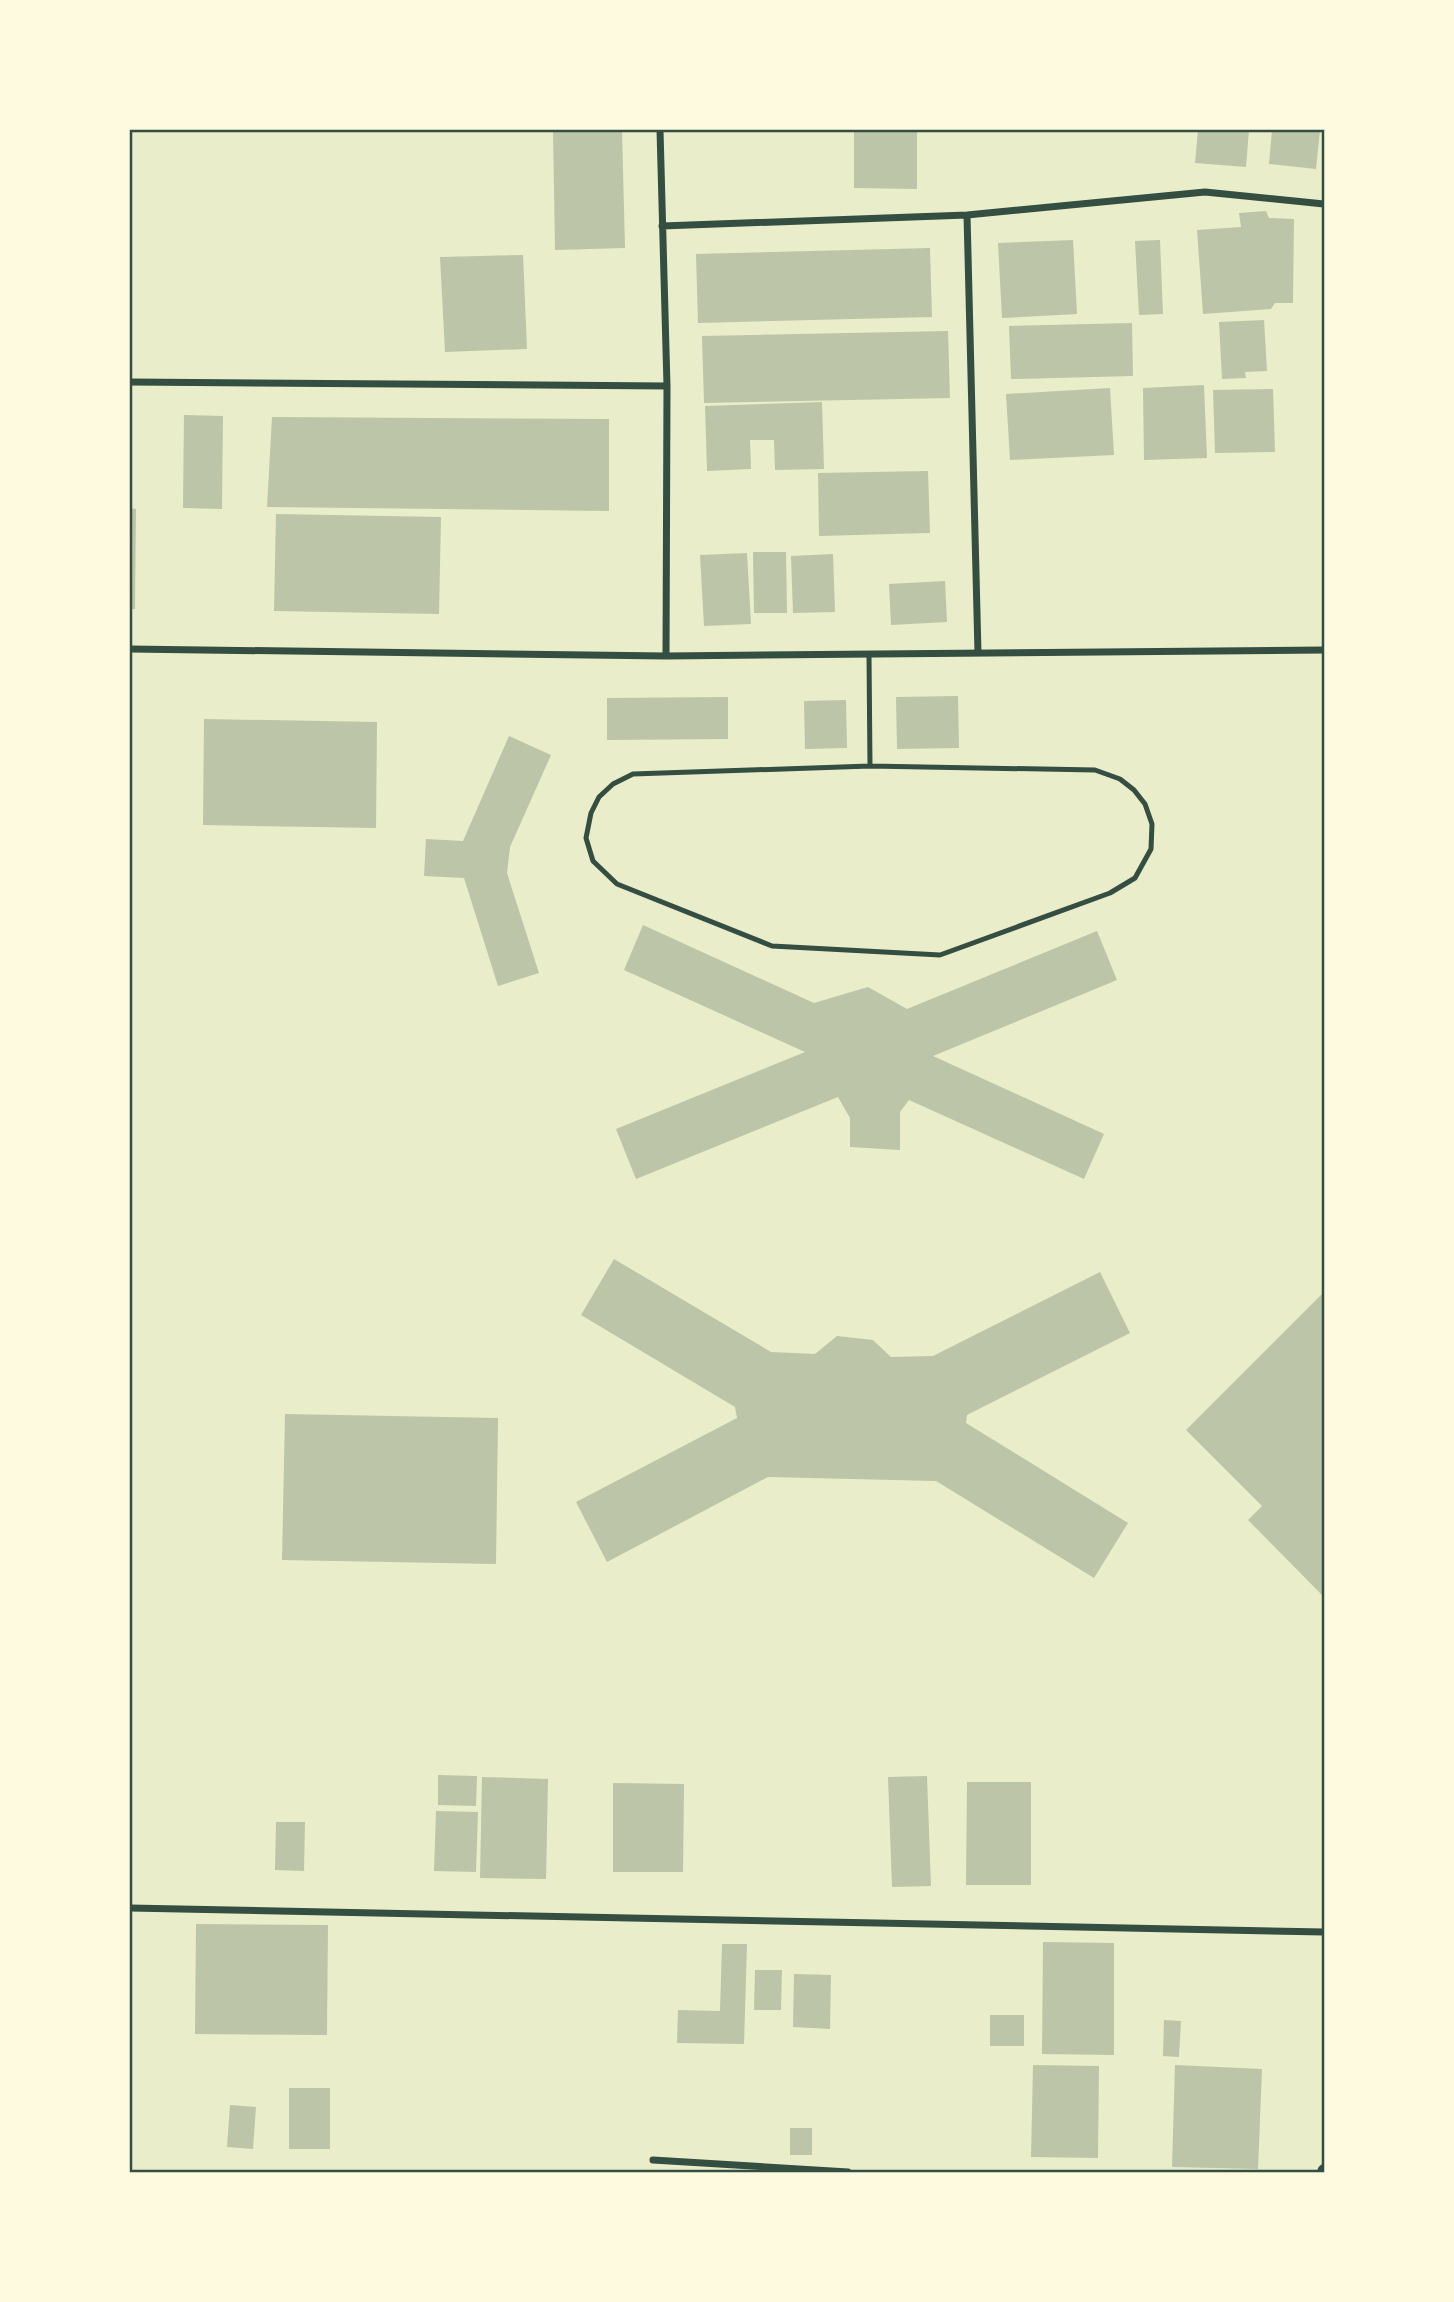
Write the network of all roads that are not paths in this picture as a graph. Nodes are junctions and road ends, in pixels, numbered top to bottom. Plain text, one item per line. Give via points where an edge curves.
1 (660, 130) edge
2 (1325, 204) edge
3 (967, 215) junction
4 (662, 226) junction
5 (130, 382) edge
6 (667, 386) junction
7 (130, 649) edge
8 (1325, 650) edge
9 (978, 653) junction
10 (869, 655) junction
11 (666, 656) junction
12 (870, 766) junction
13 (130, 1908) edge
14 (1325, 1932) edge
15 (653, 2160) dead end
16 (848, 2172) edge

1 - 4 street
2 - 3 street via 1205,192
3 - 4 street
3 - 9 street
4 - 6 street
5 - 6 street
6 - 11 street
7 - 11 street
8 - 9 street
9 - 10 street
10 - 11 street
10 - 12 lane
12 - 12 lane via 634,774 599,797 586,838 593,861 617,884 772,946 940,955 1110,893 1135,878 1151,849 1152,824 1145,804 1120,779 1096,770
13 - 14 street
15 - 16 street

